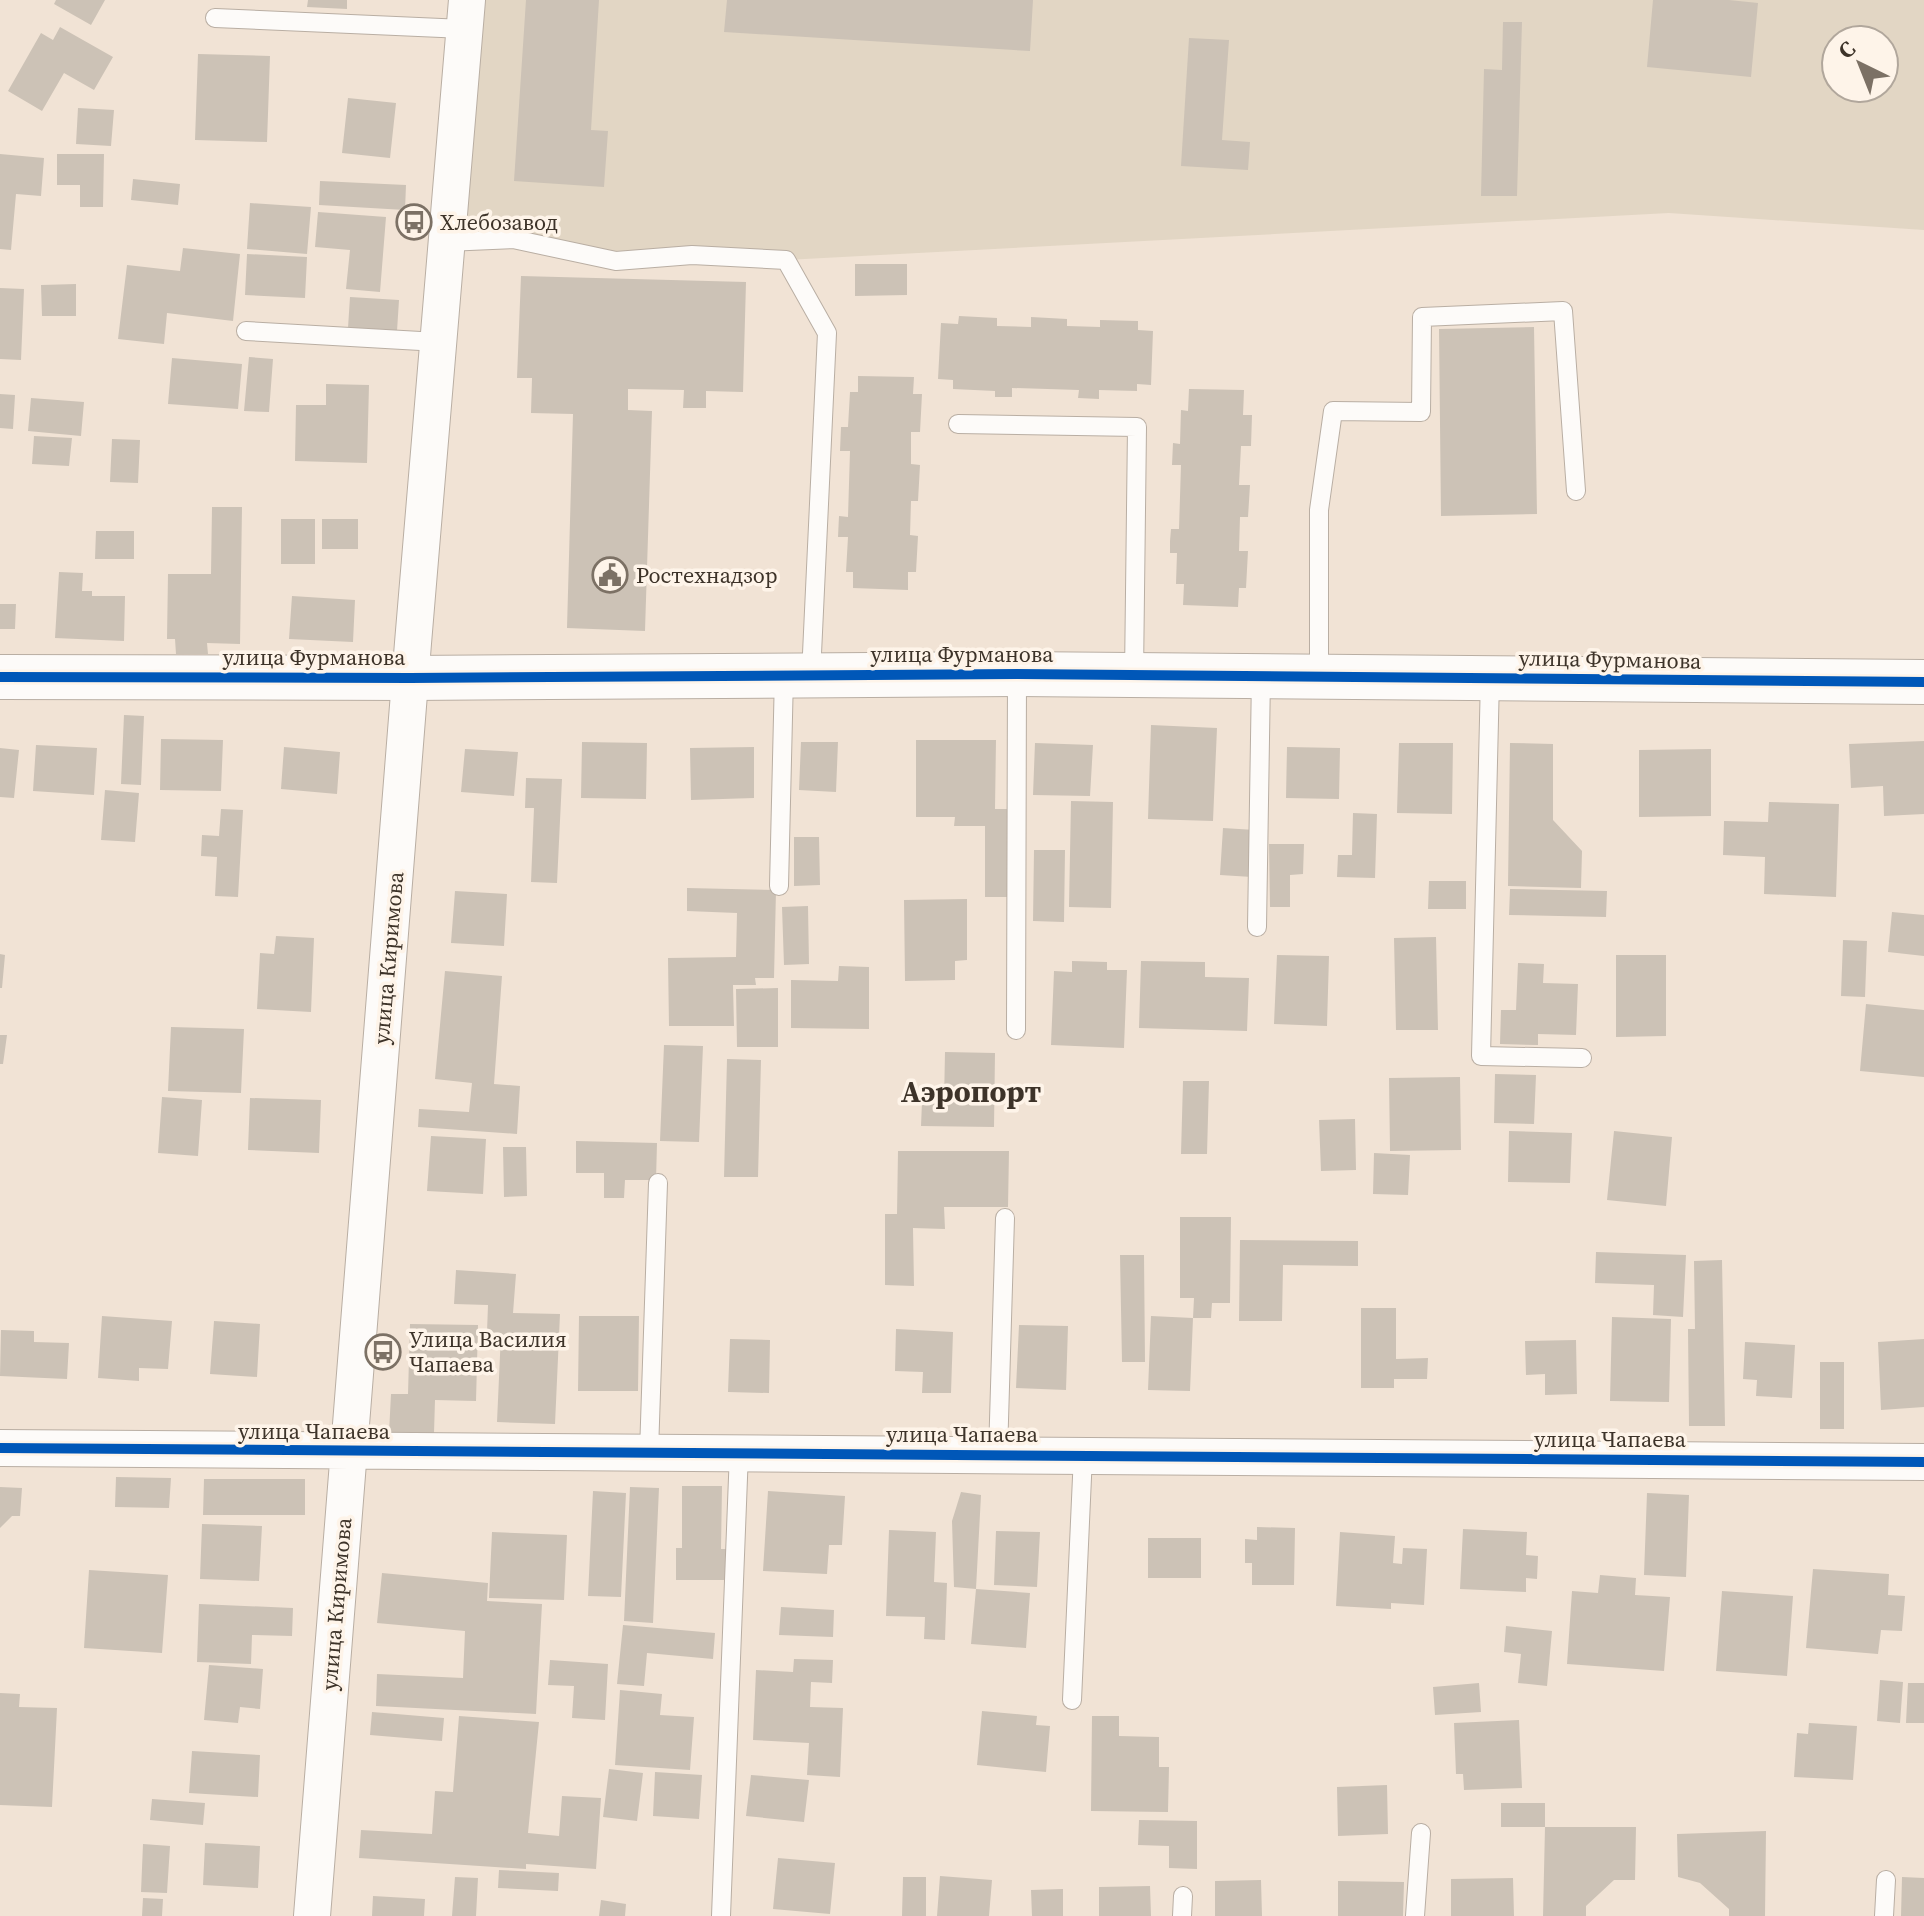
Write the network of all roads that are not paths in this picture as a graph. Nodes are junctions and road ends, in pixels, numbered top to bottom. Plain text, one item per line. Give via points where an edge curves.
1 (465, 15) edge
2 (215, 18) dead end
3 (446, 242) junction
4 (246, 331) dead end
5 (438, 342) junction
6 (958, 424) dead end
7 (1576, 491) dead end
8 (1017, 674) junction
9 (798, 675) junction
10 (1134, 675) junction
11 (1261, 676) junction
12 (1319, 676) junction
13 (0, 677) edge
14 (410, 678) junction
15 (1490, 678) junction
16 (1924, 682) edge
17 (779, 886) dead end
18 (1257, 927) dead end
19 (1016, 1030) dead end
20 (1582, 1058) dead end
21 (658, 1183) dead end
22 (1005, 1218) dead end
23 (0, 1448) edge
24 (348, 1452) junction
25 (649, 1452) junction
26 (739, 1452) junction
27 (998, 1454) junction
28 (1083, 1455) junction
29 (1924, 1462) edge
30 (1072, 1700) dead end
31 (1421, 1833) dead end
32 (1886, 1880) dead end
33 (1183, 1896) dead end
34 (312, 1916) edge
35 (721, 1916) edge
36 (1182, 1916) edge
37 (1415, 1916) edge
38 (1884, 1916) edge

1 - 2 lane
1 - 3 street, улица Киримова
3 - 5 street, улица Киримова
3 - 9 lane via 513,239 616,261 692,255 786,260 827,333
4 - 5 lane
5 - 14 street, улица Киримова
6 - 10 lane via 1137,427
7 - 12 lane via 1563,311 1422,317 1421,412 1333,411 1319,510
8 - 9 street, улица Фурманова
8 - 10 street, улица Фурманова
8 - 19 lane
9 - 14 street, улица Фурманова
9 - 17 lane
10 - 11 street, улица Фурманова
11 - 12 street, улица Фурманова
11 - 18 lane
12 - 15 street, улица Фурманова
13 - 14 street, улица Фурманова
14 - 24 street, улица Киримова
15 - 16 street, улица Фурманова
15 - 20 lane via 1481,1056
21 - 25 lane
22 - 27 lane
23 - 24 street, улица Чапаева
24 - 25 street, улица Чапаева
24 - 34 street, улица Киримова
25 - 26 street, улица Чапаева
26 - 27 street, улица Чапаева
26 - 35 lane
27 - 28 street, улица Чапаева
28 - 29 street, улица Чапаева
28 - 30 lane
31 - 37 lane
32 - 38 lane
33 - 36 lane

